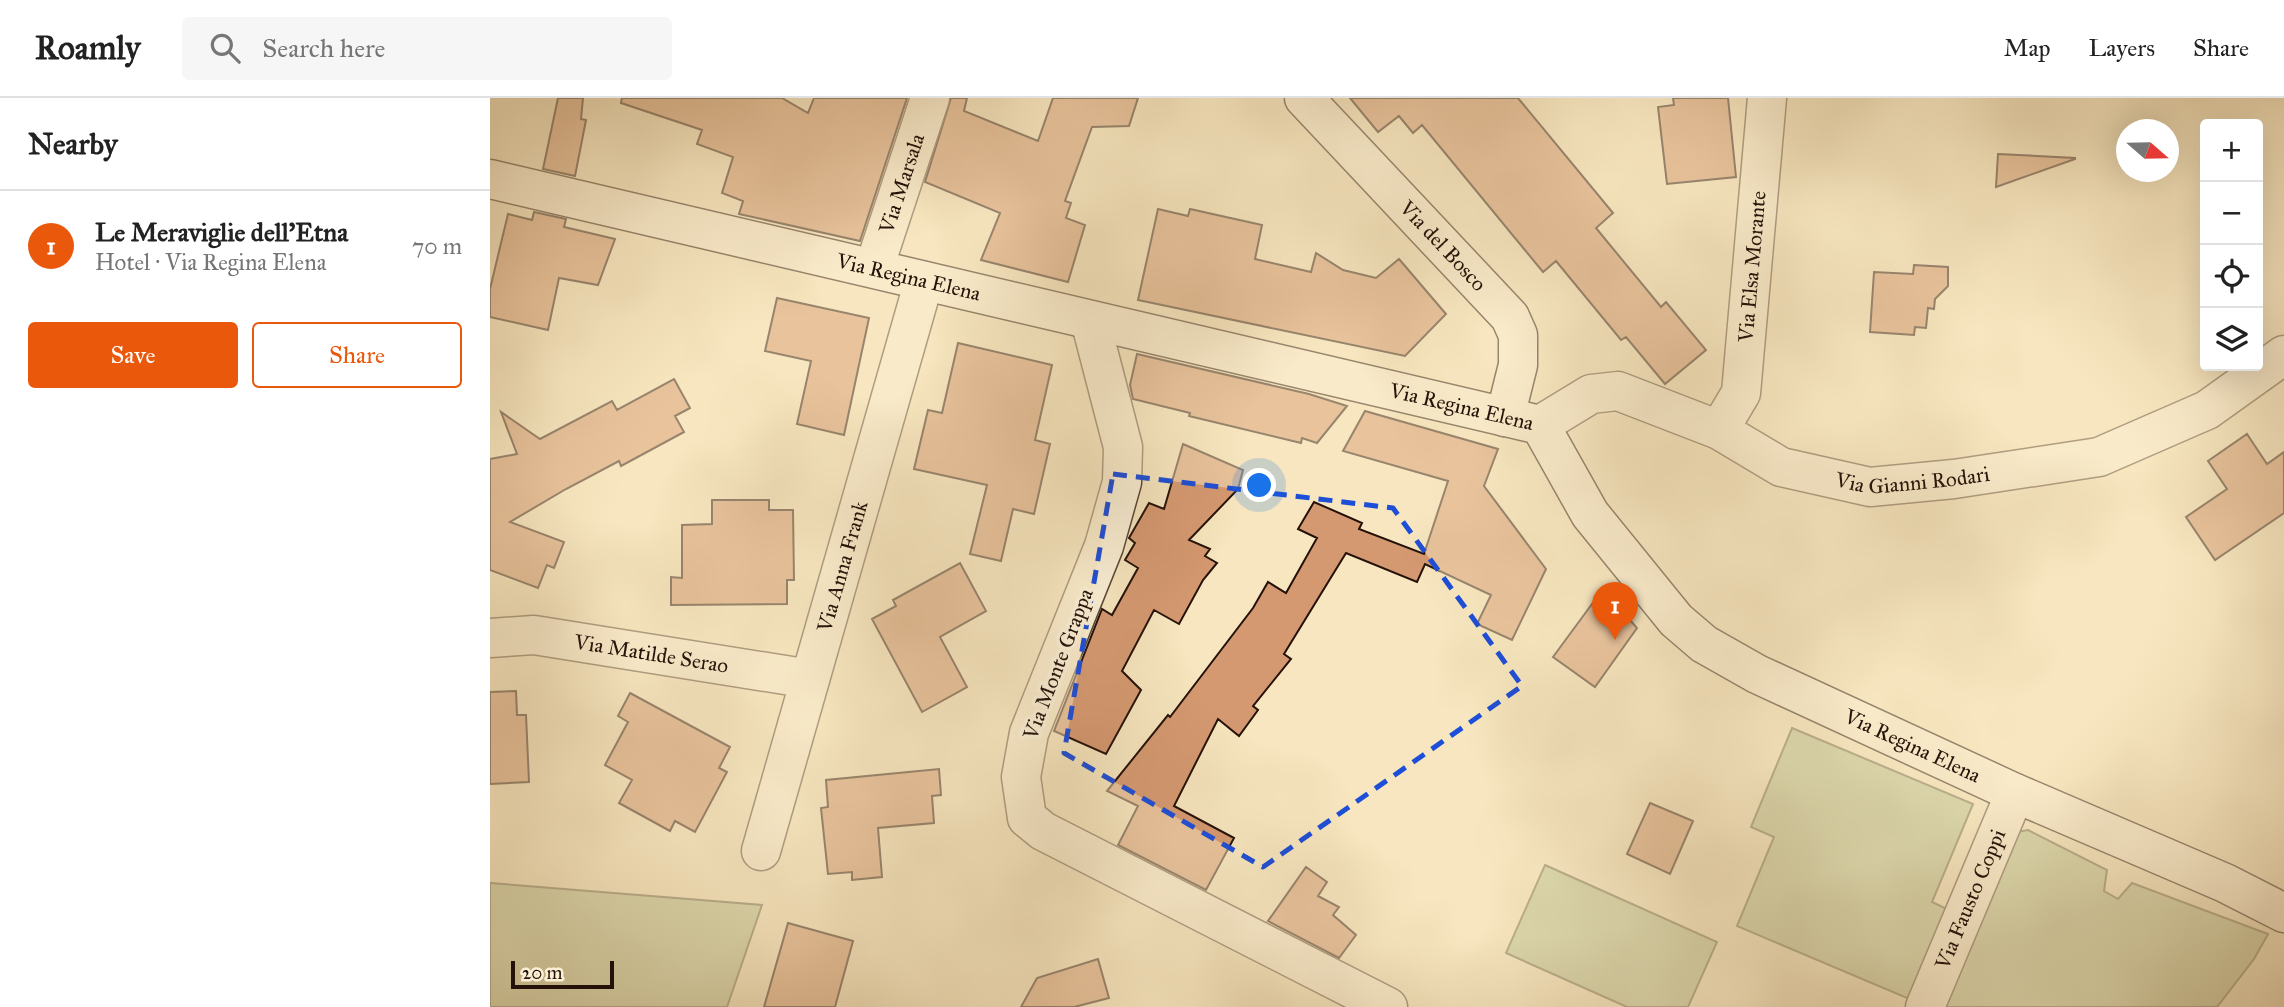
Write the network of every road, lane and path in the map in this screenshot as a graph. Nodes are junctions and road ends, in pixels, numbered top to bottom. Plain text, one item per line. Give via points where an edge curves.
1 (930, 98) edge
2 (1304, 98) edge
3 (1767, 98) edge
4 (490, 179) edge
5 (874, 268) junction
6 (924, 281) junction
7 (1090, 320) junction
8 (2284, 355) edge
9 (1523, 421) junction
10 (1719, 430) junction
11 (490, 638) edge
12 (810, 679) junction
13 (2015, 793) junction
14 (761, 851) dead end
15 (2284, 914) edge
16 (1388, 1007) edge
17 (1925, 1007) edge

1 - 5 street, Via Marsala
2 - 9 street, Via del Bosco via 1510,317 1518,335
3 - 10 street, Via Elsa Morante via 1741,393
4 - 5 street, Via Regina Elena
5 - 6 street, Via Regina Elena
6 - 7 street, Via Regina Elena
6 - 12 street, Via Anna Frank
7 - 9 street, Via Regina Elena
7 - 16 street, Via Monte Grappa via 1123,447 1122,482 1104,546 1029,733 1021,777 1027,818 1043,831
8 - 10 street, Via Gianni Rodari via 2207,410 2099,457 1954,479 1870,487 1781,467
9 - 10 street, Via Gianni Rodari via 1591,394 1618,391
9 - 13 street, Via Regina Elena via 1590,514 1676,620 1704,644 1757,674
11 - 12 street, Via Matilde Serao via 534,635
12 - 14 street, Via Anna Frank
13 - 15 street, Via Regina Elena via 2225,883
13 - 17 street, Via Fausto Coppi

